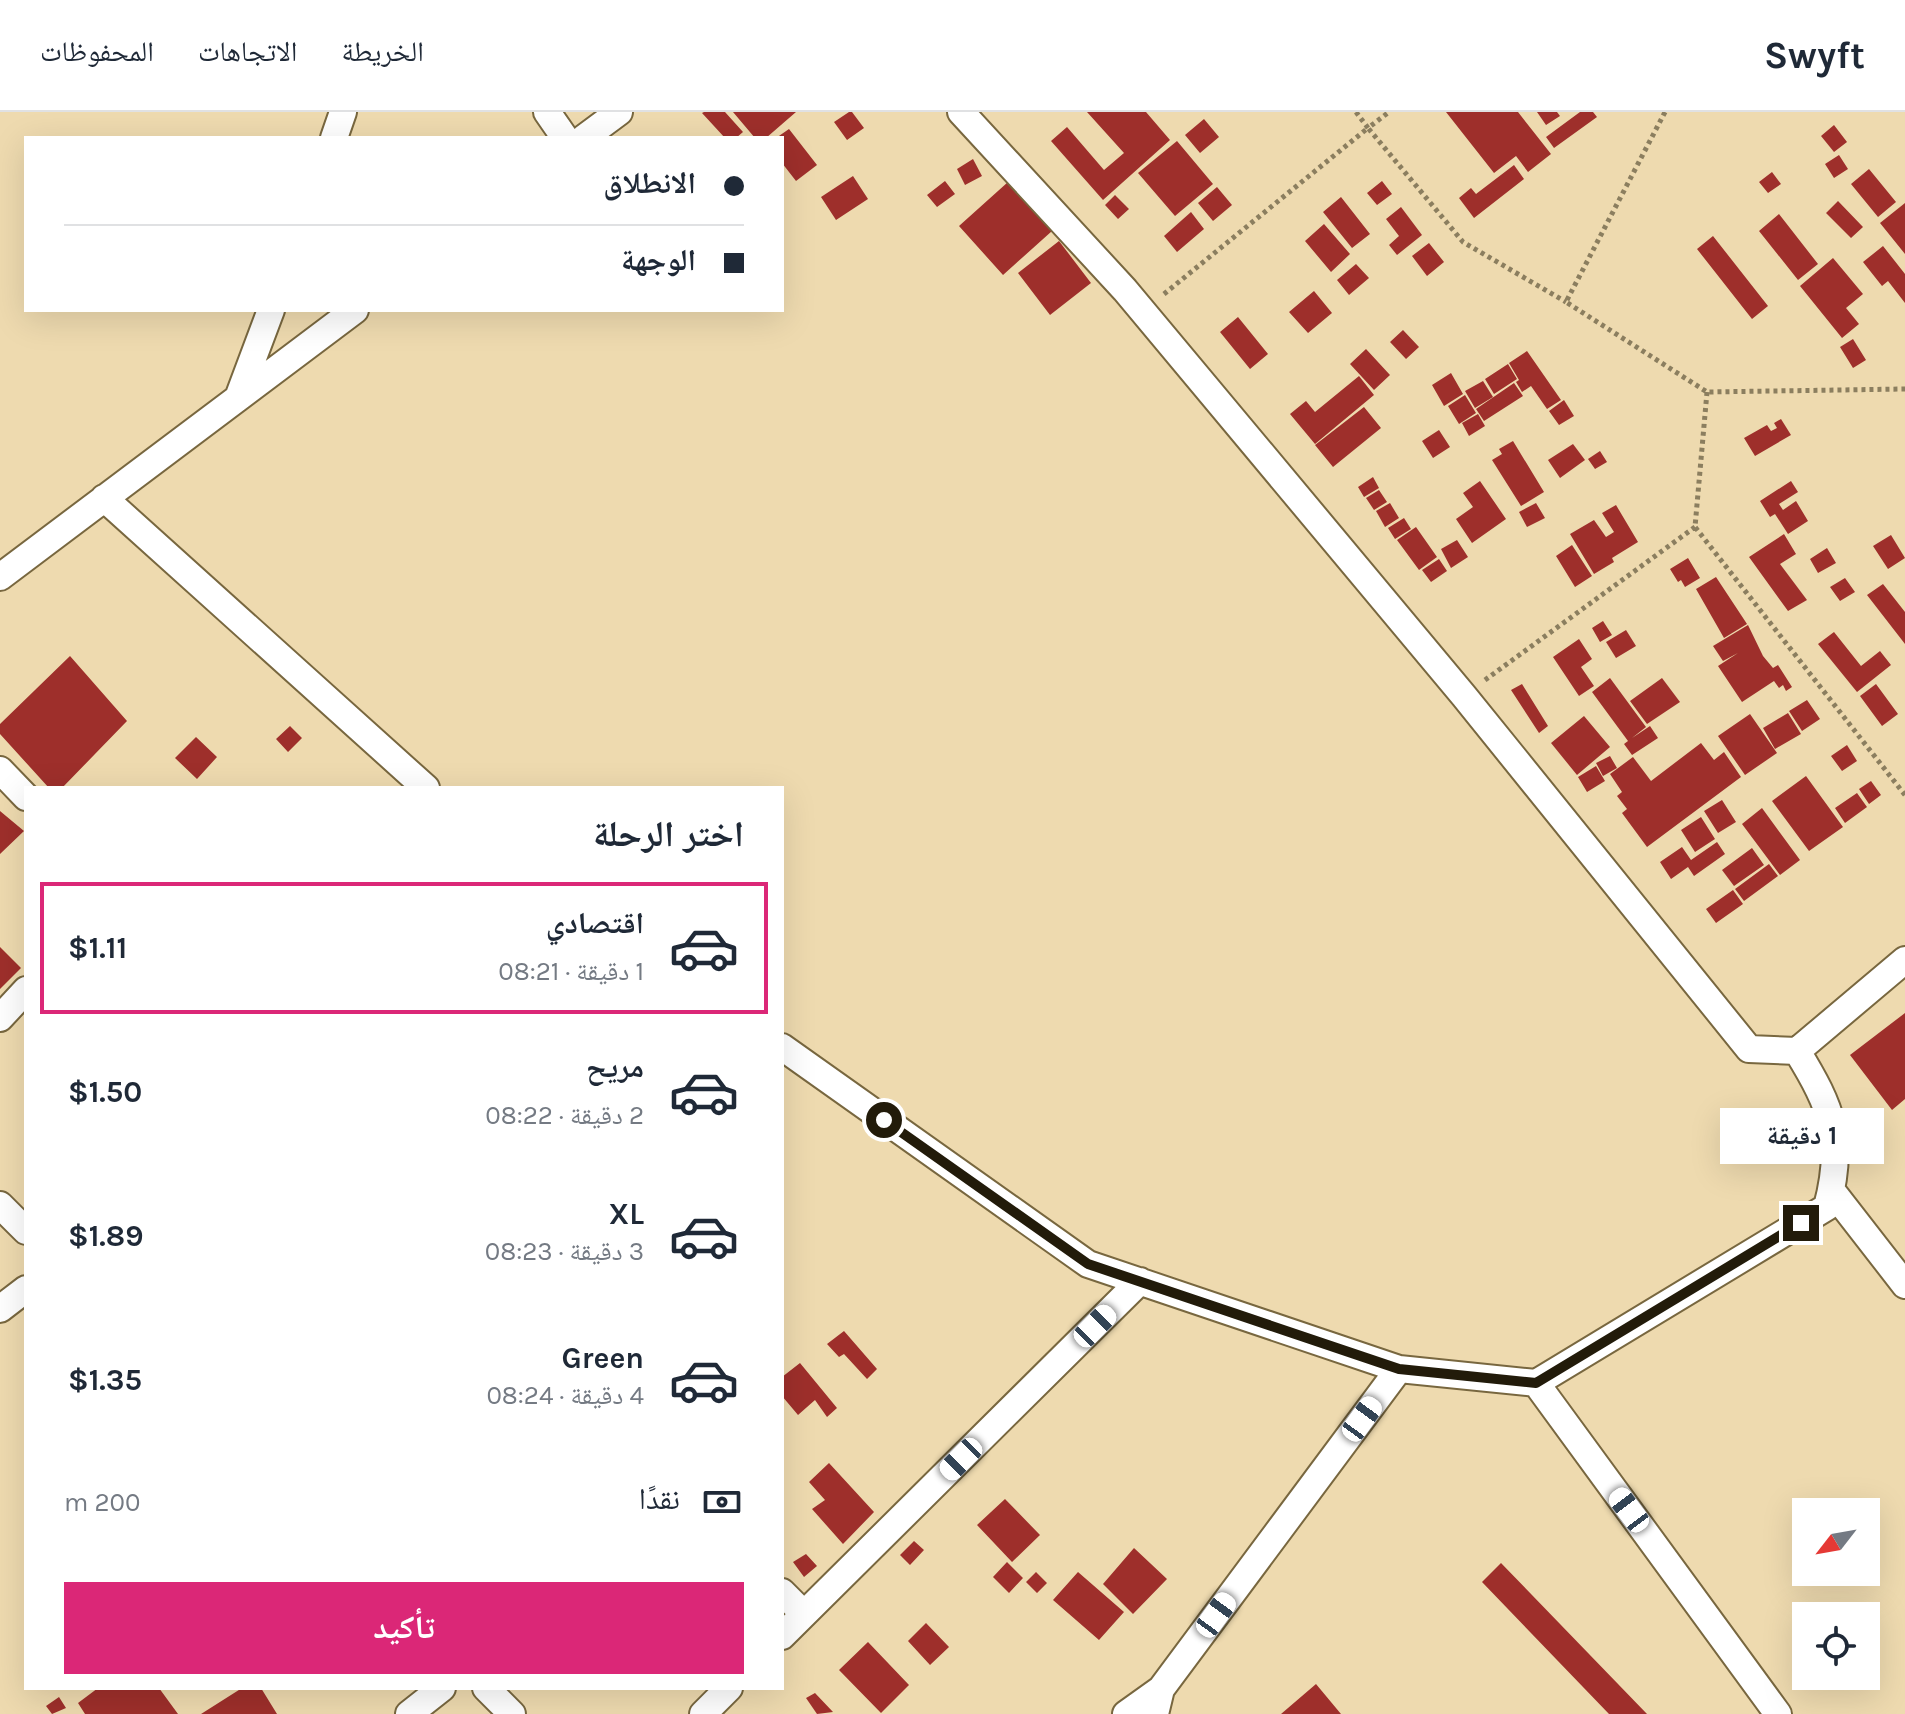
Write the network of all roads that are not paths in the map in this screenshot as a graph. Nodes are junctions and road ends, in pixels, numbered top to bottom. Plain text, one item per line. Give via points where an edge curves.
1 (343, 112) edge
2 (547, 112) edge
3 (619, 112) edge
4 (961, 112) edge
5 (335, 136) edge
6 (564, 136) edge
7 (587, 136) edge
8 (270, 312) edge
9 (352, 312) edge
10 (238, 398) junction
11 (104, 498) junction
12 (0, 577) edge
13 (0, 770) edge
14 (424, 786) edge
15 (24, 795) edge
16 (1905, 960) edge
17 (24, 992) edge
18 (0, 1018) edge
19 (784, 1048) edge
20 (1797, 1051) junction
21 (1832, 1191) junction
22 (0, 1205) edge
23 (24, 1229) edge
24 (1902, 1276) edge
25 (1140, 1281) junction
26 (24, 1291) edge
27 (0, 1309) edge
28 (1399, 1369) junction
29 (1536, 1383) junction
30 (784, 1594) edge
31 (804, 1614) junction
32 (784, 1634) edge
33 (439, 1690) edge
34 (488, 1690) edge
35 (727, 1690) edge
36 (1158, 1702) edge
37 (409, 1714) edge
38 (512, 1714) edge
39 (703, 1714) edge
40 (1126, 1714) edge
41 (1778, 1714) edge

1 - 5 street
2 - 6 street
3 - 7 street
4 - 20 street via 1143,311 1749,1049
8 - 10 street
9 - 10 street
10 - 11 street
11 - 12 street
11 - 14 street
13 - 15 street
16 - 20 street
17 - 18 street
19 - 25 street via 1088,1264
20 - 21 street via 1828,1105 1837,1155
21 - 24 street
21 - 29 street via 1827,1207
22 - 23 street
25 - 28 street
25 - 31 street
26 - 27 street
28 - 29 street
28 - 36 street
29 - 41 street
30 - 31 street
31 - 32 street
33 - 37 street
34 - 38 street
35 - 39 street
36 - 40 street

